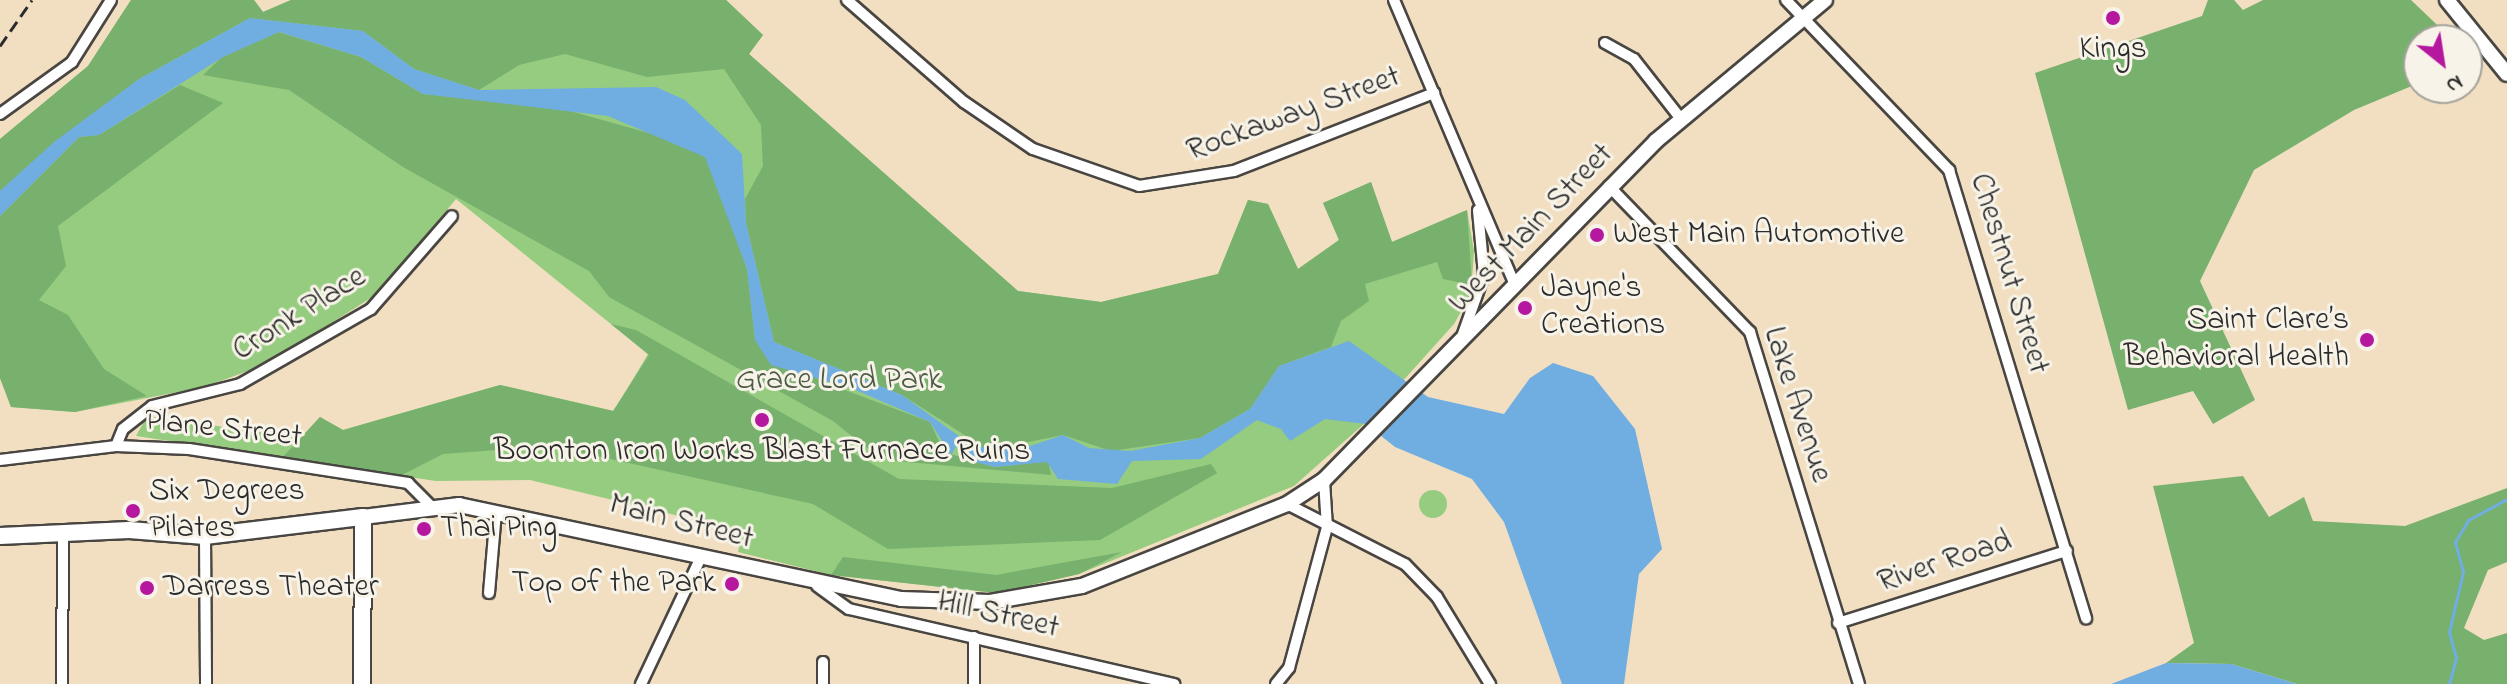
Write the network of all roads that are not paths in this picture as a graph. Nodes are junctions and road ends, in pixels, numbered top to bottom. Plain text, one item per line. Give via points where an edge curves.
1 (111, 0) edge
2 (847, 0) edge
3 (1394, 0) edge
4 (1786, 0) edge
5 (1825, 0) edge
6 (2447, 0) edge
7 (1802, 18) junction
8 (1605, 43) dead end
9 (2507, 74) edge
10 (1434, 93) junction
11 (0, 114) edge
12 (1681, 119) junction
13 (1609, 186) junction
14 (1474, 192) junction
15 (452, 216) dead end
16 (1515, 285) junction
17 (1457, 349) junction
18 (116, 446) junction
19 (0, 460) edge
20 (1324, 480) junction
21 (429, 504) junction
22 (1287, 504) junction
23 (496, 512) junction
24 (363, 517) junction
25 (1327, 527) junction
26 (63, 533) junction
27 (0, 536) edge
28 (205, 536) junction
29 (2067, 551) junction
30 (701, 557) junction
31 (817, 586) junction
32 (489, 593) dead end
33 (2086, 619) dead end
34 (1838, 623) junction
35 (974, 637) junction
36 (823, 662) dead end
37 (62, 684) edge
38 (206, 684) edge
39 (362, 684) edge
40 (641, 684) edge
41 (823, 684) edge
42 (974, 684) edge
43 (1174, 684) edge
44 (1276, 684) edge
45 (1490, 684) edge
46 (1859, 684) edge

1 - 11 street via 72,62
2 - 10 street, Rockaway Street via 917,64 1026,145 1088,174 1139,186 1234,171
3 - 10 street
4 - 7 street, Chestnut Street
5 - 7 street, West Main Street
6 - 9 street
7 - 12 street, West Main Street
7 - 29 street, Chestnut Street via 1949,170
8 - 12 street via 1634,59
10 - 14 street
12 - 13 street, West Main Street
13 - 16 street, West Main Street
13 - 34 street, Lake Avenue via 1750,332
14 - 16 street
14 - 17 street via 1484,275
15 - 18 street, Cronk Place via 371,309 240,384 152,406 123,429
16 - 17 street, West Main Street
17 - 20 street, West Main Street
18 - 19 street, Plane Street
18 - 21 street, Plane Street via 236,455 408,483
20 - 22 street, West Main Street
20 - 25 street
21 - 23 street, Main Street
21 - 24 street, Main Street
22 - 25 street
22 - 31 street, Main Street via 1114,574 1032,598 951,603
23 - 30 street, Main Street
23 - 32 street
24 - 28 main road, Main Street
24 - 39 main road
25 - 44 street via 1289,668
25 - 45 street via 1377,545 1422,580
26 - 27 main road, Main Street
26 - 28 main road, Main Street
26 - 37 street
28 - 38 street
29 - 33 street, Chestnut Street
29 - 34 street, River Road
30 - 31 street, Main Street
30 - 40 street
31 - 35 street, Hill Street via 849,609
34 - 46 street, Lake Avenue
35 - 42 street
35 - 43 street, Hill Street
36 - 41 street

